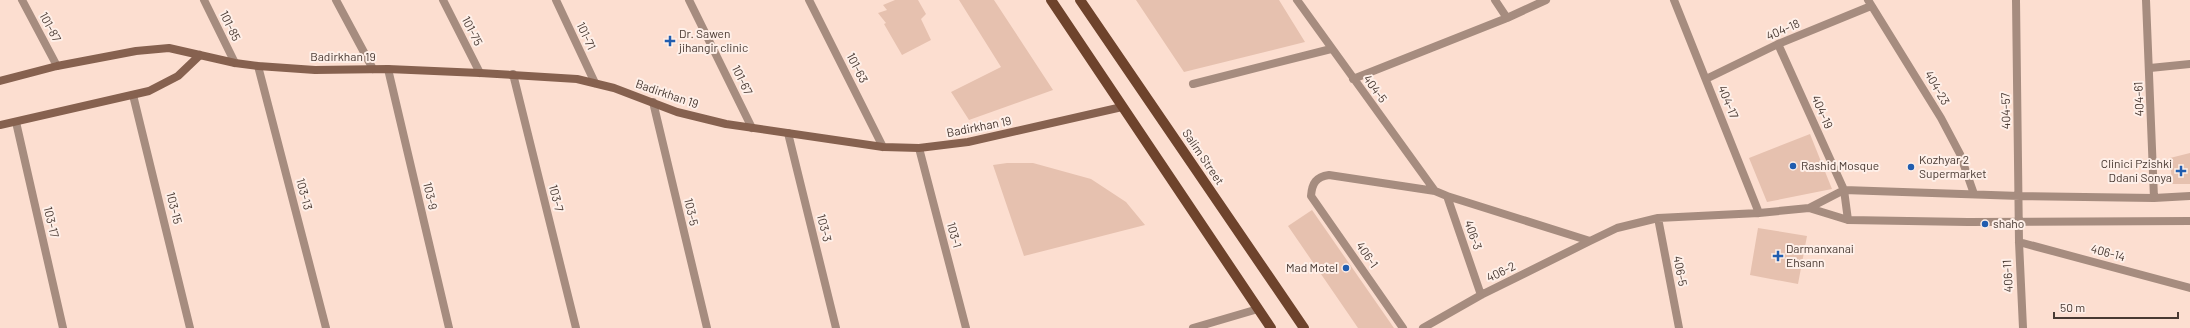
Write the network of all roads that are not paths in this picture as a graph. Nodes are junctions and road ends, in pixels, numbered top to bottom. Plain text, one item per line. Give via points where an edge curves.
1 (22, 0) edge
2 (204, 0) edge
3 (336, 0) edge
4 (443, 0) edge
5 (556, 0) edge
6 (689, 0) edge
7 (809, 0) edge
8 (1051, 0) edge
9 (1080, 0) edge
10 (1297, 0) edge
11 (1495, 0) edge
12 (1546, 0) edge
13 (1674, 0) edge
14 (2016, 0) edge
15 (2146, 0) edge
16 (1869, 3) edge
17 (1506, 18) junction
18 (1778, 44) junction
19 (1331, 49) junction
20 (200, 55) junction
21 (235, 63) junction
22 (2190, 64) edge
23 (57, 66) junction
24 (258, 66) junction
25 (2150, 68) junction
26 (373, 69) junction
27 (388, 70) junction
28 (480, 73) junction
29 (513, 74) junction
30 (1353, 79) junction
31 (1706, 80) junction
32 (0, 82) edge
33 (595, 83) junction
34 (1193, 84) dead end
35 (133, 95) junction
36 (653, 102) junction
37 (1122, 107) junction
38 (16, 122) junction
39 (0, 125) edge
40 (752, 128) junction
41 (788, 133) junction
42 (883, 147) junction
43 (919, 148) junction
44 (1844, 190) junction
45 (1435, 191) junction
46 (1974, 194) junction
47 (1447, 196) junction
48 (2020, 196) junction
49 (2190, 196) edge
50 (2154, 198) junction
51 (1809, 208) junction
52 (1759, 213) junction
53 (1658, 218) junction
54 (1848, 220) junction
55 (2190, 221) edge
56 (2019, 222) junction
57 (1590, 241) junction
58 (2019, 242) junction
59 (2190, 288) edge
60 (1481, 295) junction
61 (1258, 310) junction
62 (63, 328) edge
63 (190, 328) edge
64 (326, 328) edge
65 (449, 328) edge
66 (576, 328) edge
67 (707, 328) edge
68 (836, 328) edge
69 (966, 328) edge
70 (1193, 328) edge
71 (1269, 328) edge
72 (1304, 328) edge
73 (1403, 328) edge
74 (1423, 328) edge
75 (1679, 328) edge
76 (2023, 328) edge

1 - 23 street, 101-87
2 - 21 street, 101-85
3 - 26 street
4 - 28 street, 101-75
5 - 33 street, 101-71
6 - 40 street, 101-67
7 - 42 street, 101-63
8 - 37 main road
9 - 72 main road, Salim Street
10 - 19 street, 404-5
11 - 17 street
12 - 17 street
13 - 31 street, 404-17
14 - 48 street, 404-57
15 - 25 street, 404-61
16 - 18 street, 404-18
16 - 46 street, 404-23 via 1941,118 1960,154
17 - 30 street
18 - 31 street, 404-18
18 - 44 street, 404-19
19 - 30 street, 404-5
19 - 34 street
20 - 21 main road, Badirkhan 19
20 - 23 main road, Badirkhan 19 via 174,49 152,48
20 - 35 main road via 178,76
21 - 24 main road, Badirkhan 19
22 - 25 street
23 - 32 main road, Badirkhan 19
24 - 26 main road, Badirkhan 19 via 323,70
24 - 64 street, 103-13
25 - 50 street, 404-61
26 - 27 main road, Badirkhan 19
27 - 28 main road, Badirkhan 19
27 - 65 street, 103-9
28 - 29 main road, Badirkhan 19
29 - 33 main road, Badirkhan 19
29 - 66 street, 103-7
30 - 45 street, 404-5
31 - 52 street, 404-17
33 - 36 main road, Badirkhan 19
35 - 38 main road
35 - 63 street, 103-15
36 - 40 main road, Badirkhan 19 via 701,119
36 - 67 street, 103-5
37 - 43 main road, Badirkhan 19 via 993,137
37 - 61 main road
38 - 39 main road
38 - 62 street, 103-17
40 - 41 main road, Badirkhan 19
41 - 42 main road, Badirkhan 19
41 - 68 street, 103-3
42 - 43 main road, Badirkhan 19
43 - 69 street, 103-1
44 - 46 street
44 - 51 street
44 - 54 street, 404-19
45 - 47 street
45 - 73 street, 406-1 via 1329,175 1321,176 1314,181 1311,196
46 - 48 street
47 - 57 street
47 - 60 street, 406-3
48 - 50 street
48 - 56 street, 404-57
49 - 50 street
51 - 52 street, 406-2
51 - 54 street
52 - 53 street, 406-2
53 - 57 street, 406-2 via 1618,228
53 - 75 street, 406-5
54 - 56 street
55 - 56 street
56 - 58 street, 406-11
57 - 60 street, 406-2
58 - 59 street, 406-14
58 - 76 street, 406-11
60 - 74 street, 406-2
61 - 70 street
61 - 71 main road

